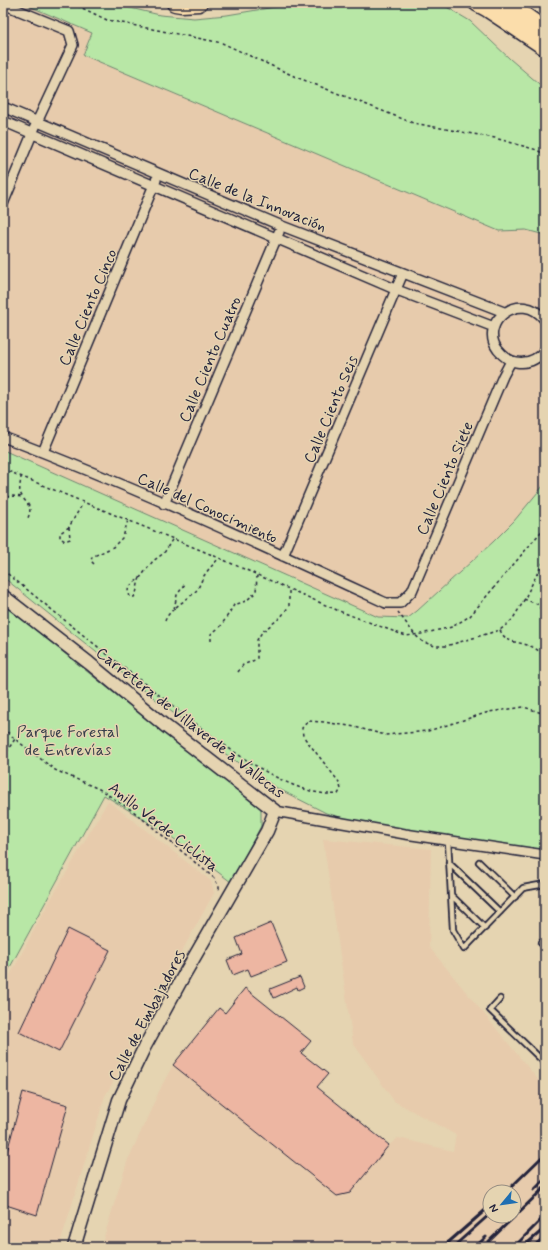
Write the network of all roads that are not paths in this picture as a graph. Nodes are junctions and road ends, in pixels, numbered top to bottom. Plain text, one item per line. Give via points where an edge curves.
1 (175, 3) edge
2 (199, 3) edge
3 (477, 3) edge
4 (507, 3) edge
5 (3, 4) edge
6 (545, 30) edge
7 (545, 47) edge
8 (3, 107) edge
9 (3, 121) edge
10 (37, 122) junction
11 (32, 134) junction
12 (158, 173) junction
13 (154, 185) junction
14 (3, 204) edge
15 (282, 226) junction
16 (277, 238) junction
17 (403, 273) junction
18 (397, 290) junction
19 (504, 312) junction
20 (545, 320) edge
21 (494, 327) junction
22 (545, 350) edge
23 (511, 361) junction
24 (3, 437) edge
25 (42, 452) junction
26 (164, 504) junction
27 (283, 556) junction
28 (3, 596) edge
29 (397, 603) joint
30 (275, 811) junction
31 (448, 841) junction
32 (545, 856) edge
33 (478, 862) dead end
34 (449, 863) junction
35 (545, 884) edge
36 (451, 894) junction
37 (515, 897) junction
38 (500, 912) junction
39 (485, 928) junction
40 (541, 943) dead end
41 (545, 947) edge
42 (500, 1000) dead end
43 (545, 1063) edge
44 (74, 1247) edge

1 - 2 highway
3 - 7 highway
4 - 6 highway
5 - 10 street via 69,31 73,45
8 - 10 street, Calle de la Innovación
9 - 11 street, Calle de la Innovación
10 - 11 street
10 - 12 street, Calle de la Innovación
11 - 13 street, Calle de la Innovación
11 - 14 street
12 - 13 street, Calle Ciento Cinco
12 - 15 street, Calle de la Innovación
13 - 16 street, Calle de la Innovación
13 - 25 street, Calle Ciento Cinco
15 - 16 street, Calle Ciento Cuatro
15 - 17 street, Calle de la Innovación
16 - 18 street, Calle de la Innovación
16 - 26 street, Calle Ciento Cuatro
17 - 18 street, Calle Ciento Seis
17 - 19 street, Calle de la Innovación
18 - 21 street, Calle de la Innovación
18 - 27 street, Calle Ciento Seis
19 - 20 street via 523,306 532,308
19 - 21 street
21 - 23 street via 493,338 496,348 502,356
22 - 23 street via 531,362
23 - 29 street, Calle Ciento Siete via 502,376 412,591
24 - 25 street, Calle del Conocimiento
25 - 26 street, Calle del Conocimiento
26 - 27 street, Calle del Conocimiento
27 - 29 street, Calle del Conocimiento via 386,603
28 - 30 main road, Carretera de Villaverde a Vallecas
30 - 31 street, Carretera de Villaverde a Vallecas
30 - 44 main road, Calle de Embajadores via 267,831 144,1048 119,1100
31 - 32 street, Carretera de Villaverde a Vallecas
31 - 34 lane
33 - 37 lane
34 - 36 lane
34 - 38 lane
35 - 37 lane via 523,888
36 - 39 lane
36 - 39 lane via 453,930 464,949
37 - 38 lane
38 - 39 lane
40 - 41 lane
42 - 43 lane via 490,1010

